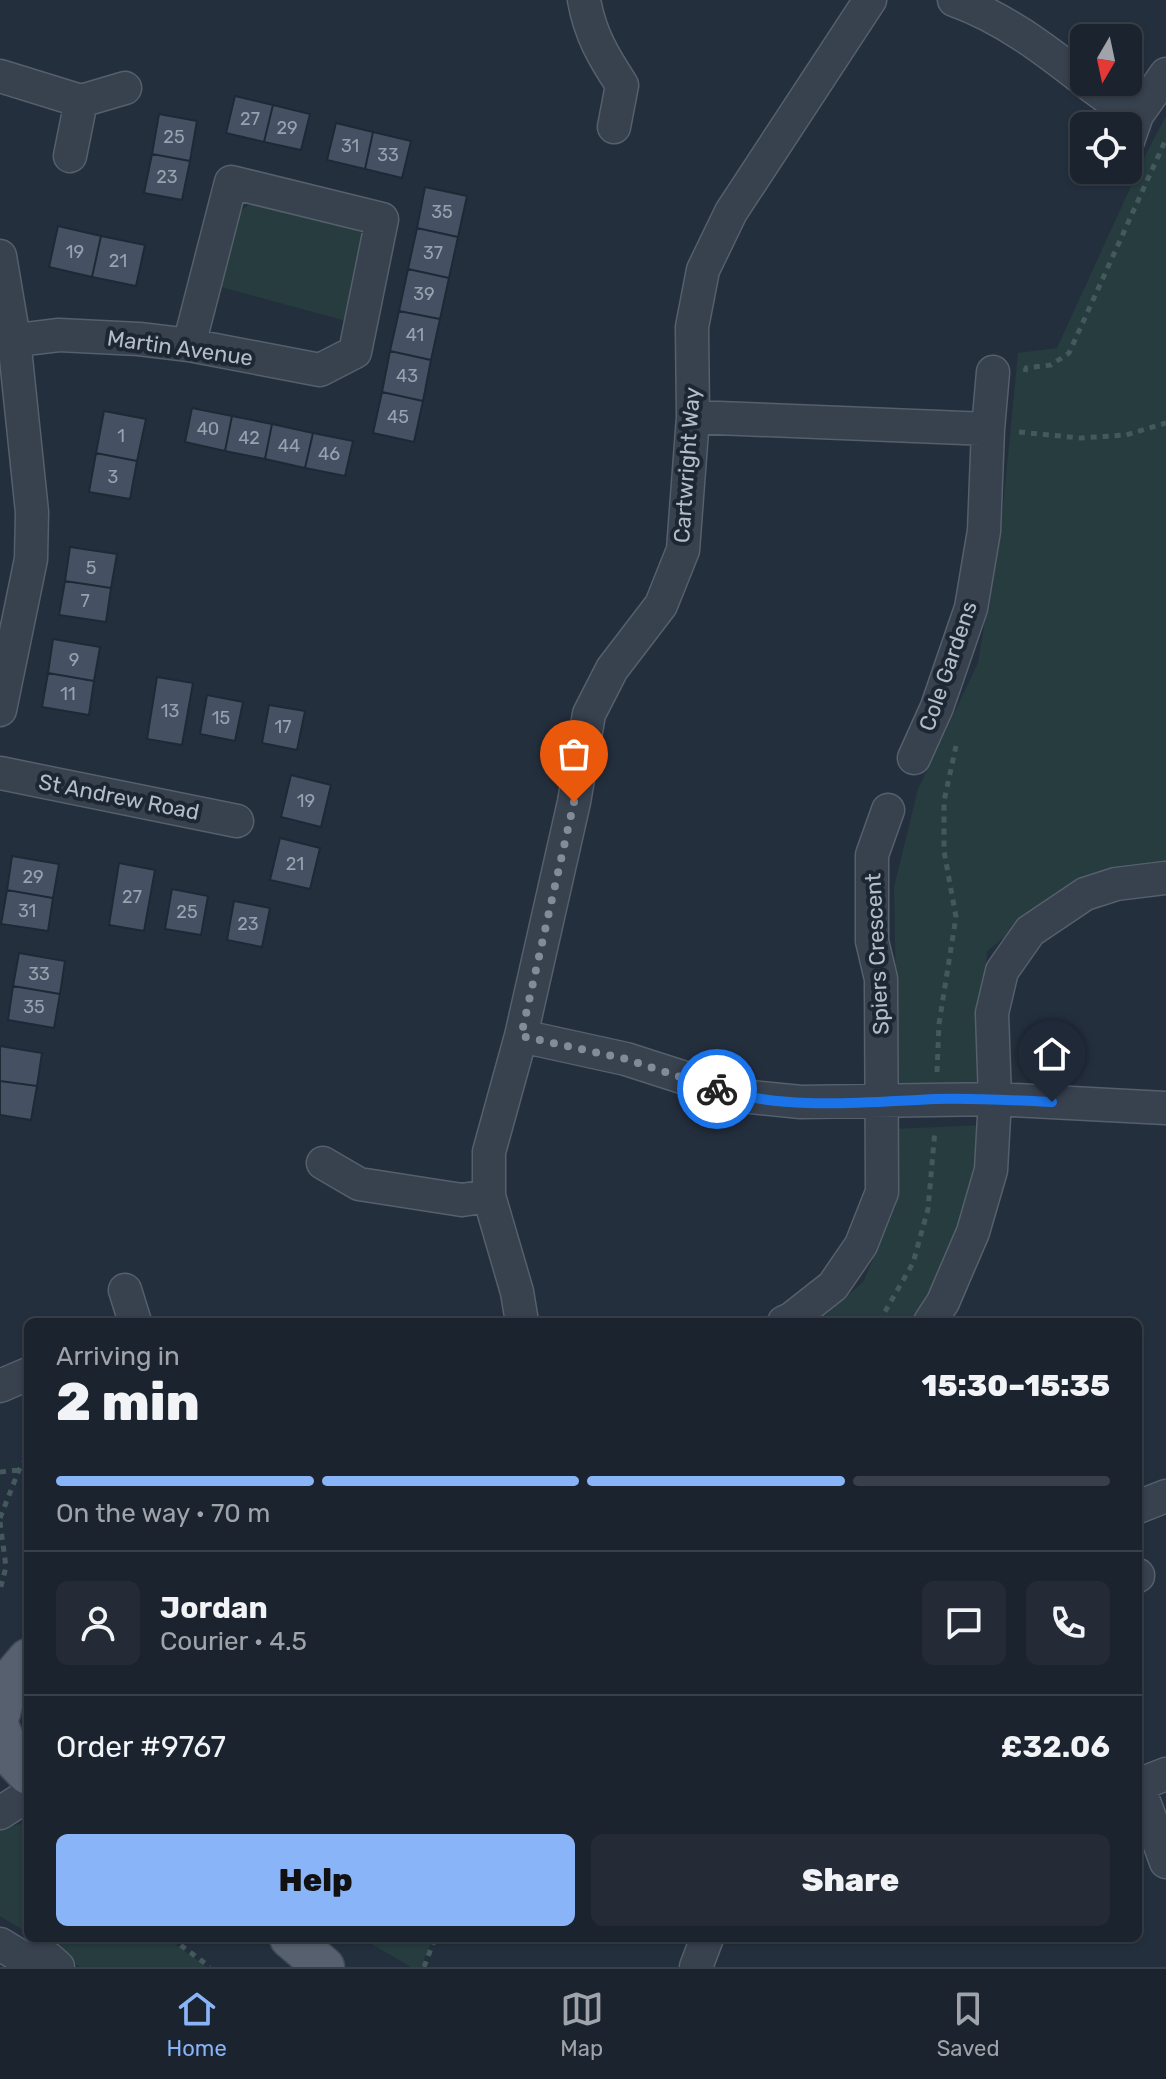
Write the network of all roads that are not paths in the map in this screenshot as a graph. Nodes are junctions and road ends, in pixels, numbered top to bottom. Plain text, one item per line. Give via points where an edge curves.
1 (584, 0) edge
2 (870, 0) edge
3 (954, 0) edge
4 (1070, 69) edge
5 (1166, 74) edge
6 (0, 76) edge
7 (125, 88) dead end
8 (1105, 96) edge
9 (81, 101) junction
10 (1119, 112) edge
11 (1142, 112) edge
12 (614, 127) dead end
13 (70, 156) dead end
14 (0, 256) edge
15 (7, 341) edge
16 (189, 345) junction
17 (993, 372) dead end
18 (693, 417) junction
19 (1004, 430) junction
20 (0, 710) edge
21 (914, 758) dead end
22 (0, 773) edge
23 (888, 810) dead end
24 (237, 821) dead end
25 (1165, 878) edge
26 (521, 1036) junction
27 (995, 1099) junction
28 (880, 1102) junction
29 (1166, 1108) edge
30 (323, 1163) dead end
31 (489, 1196) junction
32 (125, 1290) dead end
33 (134, 1318) edge
34 (521, 1318) edge
35 (792, 1318) edge
36 (933, 1318) edge
37 (24, 1376) edge
38 (0, 1386) edge
39 (1166, 1496) edge
40 (1142, 1505) edge
41 (24, 1657) edge
42 (0, 1658) edge
43 (24, 1662) edge
44 (0, 1713) edge
45 (0, 1732) edge
46 (24, 1770) edge
47 (1166, 1774) edge
48 (1142, 1783) edge
49 (1142, 1796) edge
50 (24, 1798) edge
51 (0, 1813) edge
52 (1166, 1862) edge
53 (295, 1942) edge
54 (705, 1942) edge
55 (12, 1951) edge
56 (58, 1967) edge
57 (324, 1967) edge
58 (696, 1967) edge

1 - 12 street via 601,53 622,85
2 - 18 street, Cartwright Way via 731,212 703,270 692,327
3 - 4 street via 998,18
5 - 11 street
6 - 9 street
7 - 9 street
8 - 10 street
9 - 13 street
14 - 15 street
15 - 16 street, Martin Avenue via 59,335
15 - 20 street via 32,512 31,559
16 - 16 street, Martin Avenue via 320,370 355,352 382,219 231,182
17 - 19 street, Cole Gardens
18 - 19 street
18 - 26 street, Cartwright Way via 683,550 661,605 612,669 589,714
19 - 21 street, Cole Gardens via 985,491 971,608
22 - 24 street, St Andrew Road
23 - 28 street, Spiers Crescent via 872,855 872,941 881,979
25 - 27 street via 1085,894 1030,931 1002,971 992,1013
26 - 28 street via 626,1059 741,1096
26 - 31 street, Cartwright Way via 489,1152
27 - 28 street
27 - 29 street
27 - 36 street via 987,1186 973,1232
28 - 35 street, Spiers Crescent via 882,1192 861,1245 833,1286
30 - 31 street via 359,1184 462,1200
31 - 34 street, Cartwright Way
32 - 33 street
37 - 38 street
39 - 40 street
41 - 42 main road
43 - 44 main road via 7,1684
45 - 46 main road
47 - 48 street
49 - 52 street
50 - 51 street
53 - 57 main road
54 - 58 street
55 - 56 street via 49,1959

